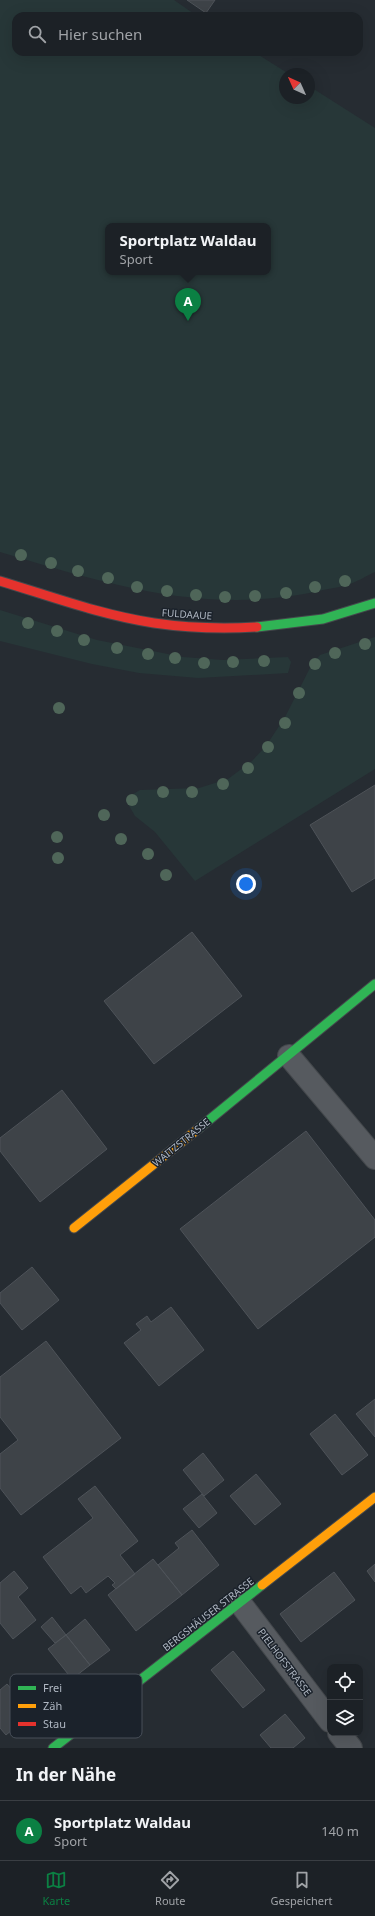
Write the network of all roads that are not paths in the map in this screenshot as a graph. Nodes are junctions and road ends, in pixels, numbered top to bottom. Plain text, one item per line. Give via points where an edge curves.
1 (0, 581) edge
2 (375, 603) edge
3 (375, 984) edge
4 (289, 1056) junction
5 (375, 1158) edge
6 (74, 1228) dead end
7 (375, 1497) edge
8 (240, 1603) junction
9 (142, 1679) edge
10 (327, 1717) edge
11 (341, 1736) edge
12 (66, 1738) edge
13 (53, 1748) edge
14 (351, 1748) edge

1 - 2 street, FULDAAUE via 152,623 200,628 262,627 311,621
3 - 4 street, WAITZSTRASSE
4 - 5 street
4 - 6 street, WAITZSTRASSE
7 - 8 street, BERGSHÄUSER STRASSE
8 - 9 street, BERGSHÄUSER STRASSE
8 - 10 street, PIELHOFSTRASSE
11 - 14 street
12 - 13 street, BERGSHÄUSER STRASSE

